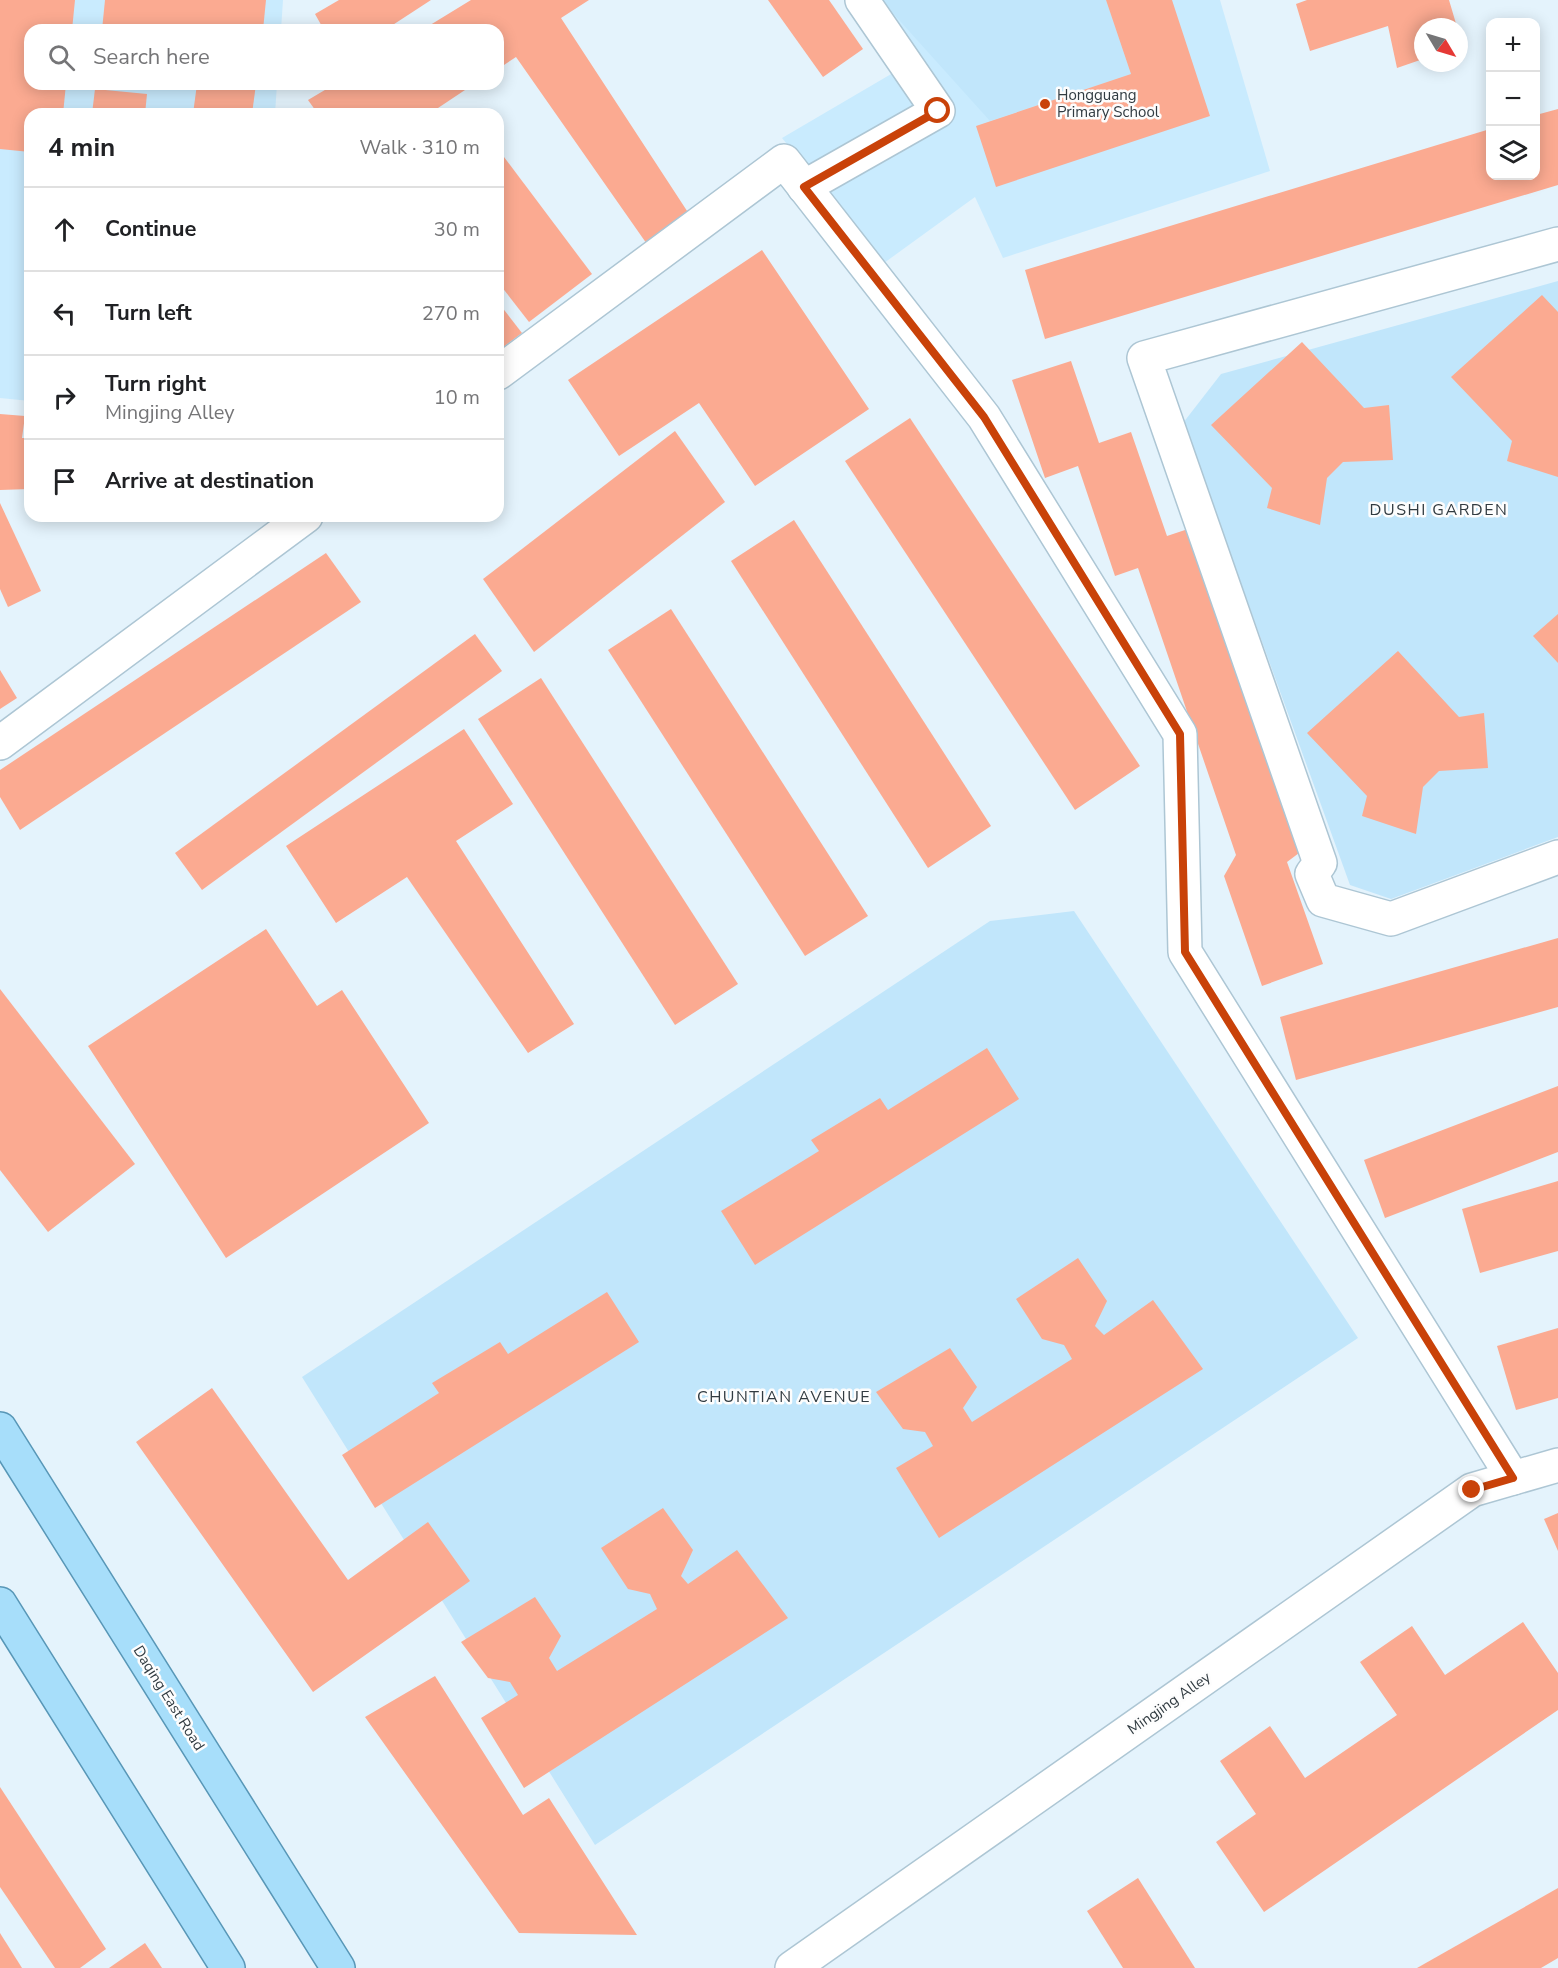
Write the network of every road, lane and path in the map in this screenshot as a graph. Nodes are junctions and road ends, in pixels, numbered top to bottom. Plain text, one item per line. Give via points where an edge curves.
1 (862, 0) edge
2 (804, 187) junction
3 (1558, 244) edge
4 (504, 369) edge
5 (298, 522) edge
6 (0, 743) edge
7 (1558, 857) edge
8 (0, 1429) edge
9 (1558, 1465) edge
10 (1513, 1478) junction
11 (0, 1604) edge
12 (228, 1968) edge
13 (338, 1968) edge
14 (792, 1968) edge

1 - 2 street via 938,111
2 - 4 street via 784,161
2 - 10 street via 984,417 1180,734 1185,952
3 - 7 street via 1143,357 1320,863 1312,874 1323,900 1391,920
5 - 6 street
8 - 13 main road, Daqing East Road
9 - 10 street, Mingjing Alley
10 - 14 street, Mingjing Alley via 1472,1490
11 - 12 main road

